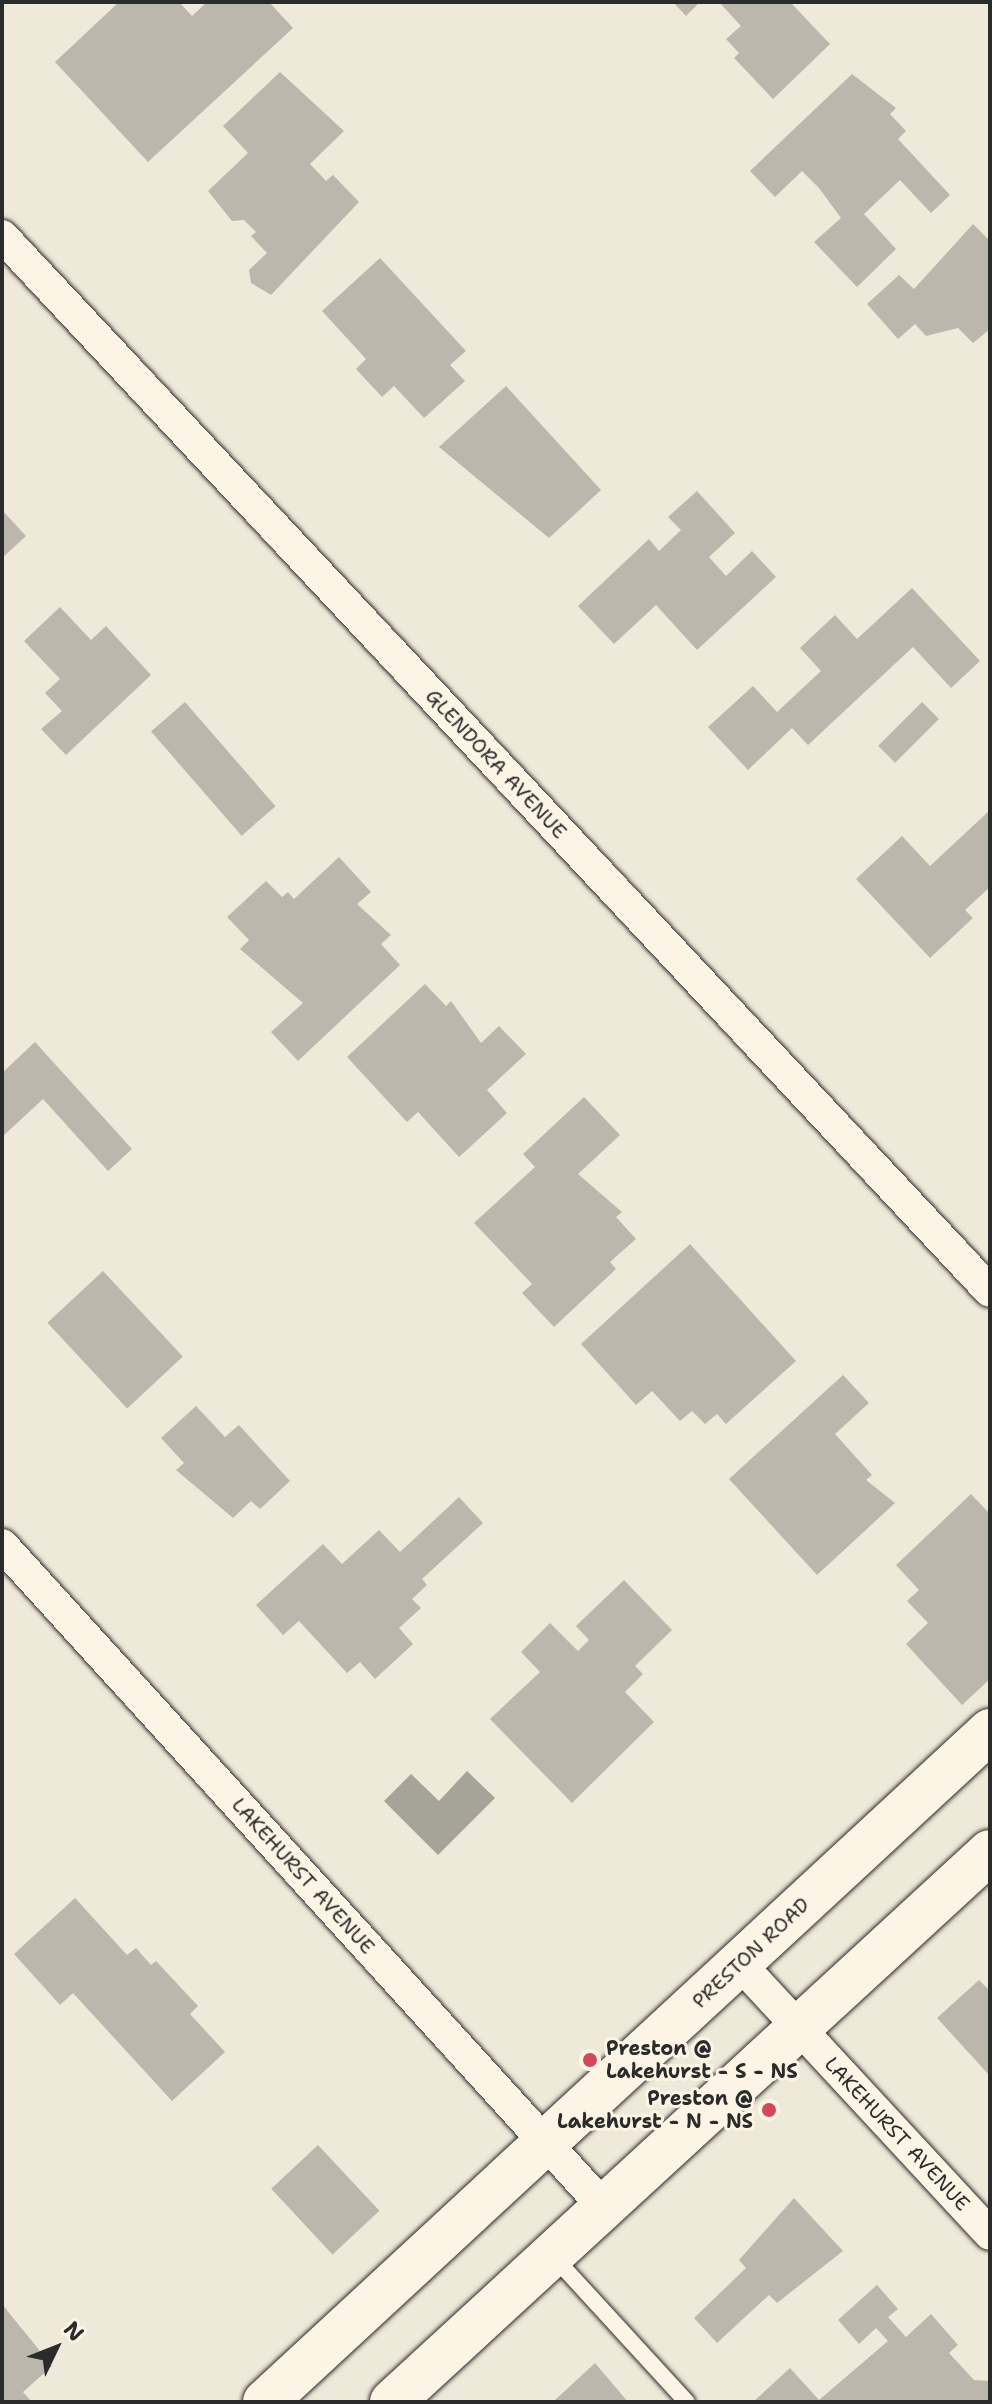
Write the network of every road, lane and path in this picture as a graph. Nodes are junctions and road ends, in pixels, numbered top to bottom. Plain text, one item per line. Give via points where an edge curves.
1 (2, 236) edge
2 (990, 1291) edge
3 (2, 1545) edge
4 (990, 1731) edge
5 (990, 1852) edge
6 (739, 1963) junction
7 (799, 2028) junction
8 (545, 2143) junction
9 (604, 2207) junction
10 (990, 2234) edge
11 (552, 2255) junction
12 (265, 2402) edge
13 (392, 2402) edge
14 (687, 2402) edge

1 - 2 street, GLENDORA AVENUE
3 - 8 street, LAKEHURST AVENUE
4 - 6 main road, PRESTON ROAD
5 - 7 main road
6 - 7 street, LAKEHURST AVENUE
6 - 8 main road, PRESTON ROAD
7 - 9 main road
7 - 10 street, LAKEHURST AVENUE
8 - 9 street, LAKEHURST AVENUE
8 - 12 main road, PRESTON ROAD
9 - 11 main road
11 - 13 main road
11 - 14 lane

